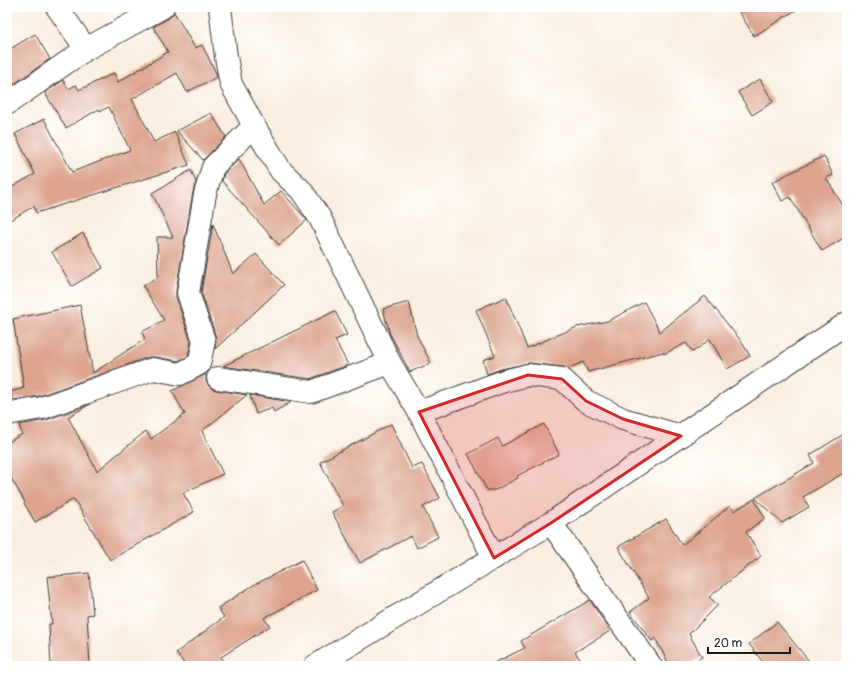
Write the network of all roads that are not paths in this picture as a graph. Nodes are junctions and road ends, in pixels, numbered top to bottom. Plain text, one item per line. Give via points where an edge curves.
1 (57, 7) edge
2 (163, 7) edge
3 (220, 7) edge
4 (86, 49) junction
5 (7, 104) edge
6 (254, 126) junction
7 (847, 322) edge
8 (390, 363) junction
9 (218, 378) dead end
10 (419, 412) junction
11 (7, 414) edge
12 (681, 436) junction
13 (551, 523) junction
14 (494, 558) junction
15 (315, 666) edge
16 (651, 666) edge

1 - 4 street
2 - 4 street
3 - 6 street via 231,84
4 - 5 street
6 - 8 street via 281,171 301,190 320,218
6 - 11 street via 213,167 205,194 188,293 204,341 199,364 180,374 153,369 42,408
7 - 12 street
8 - 9 street via 311,392
8 - 10 street
10 - 12 street via 504,381 528,375 562,379 586,401 623,419
10 - 14 street
12 - 13 street
13 - 14 street
13 - 16 street
14 - 15 street

